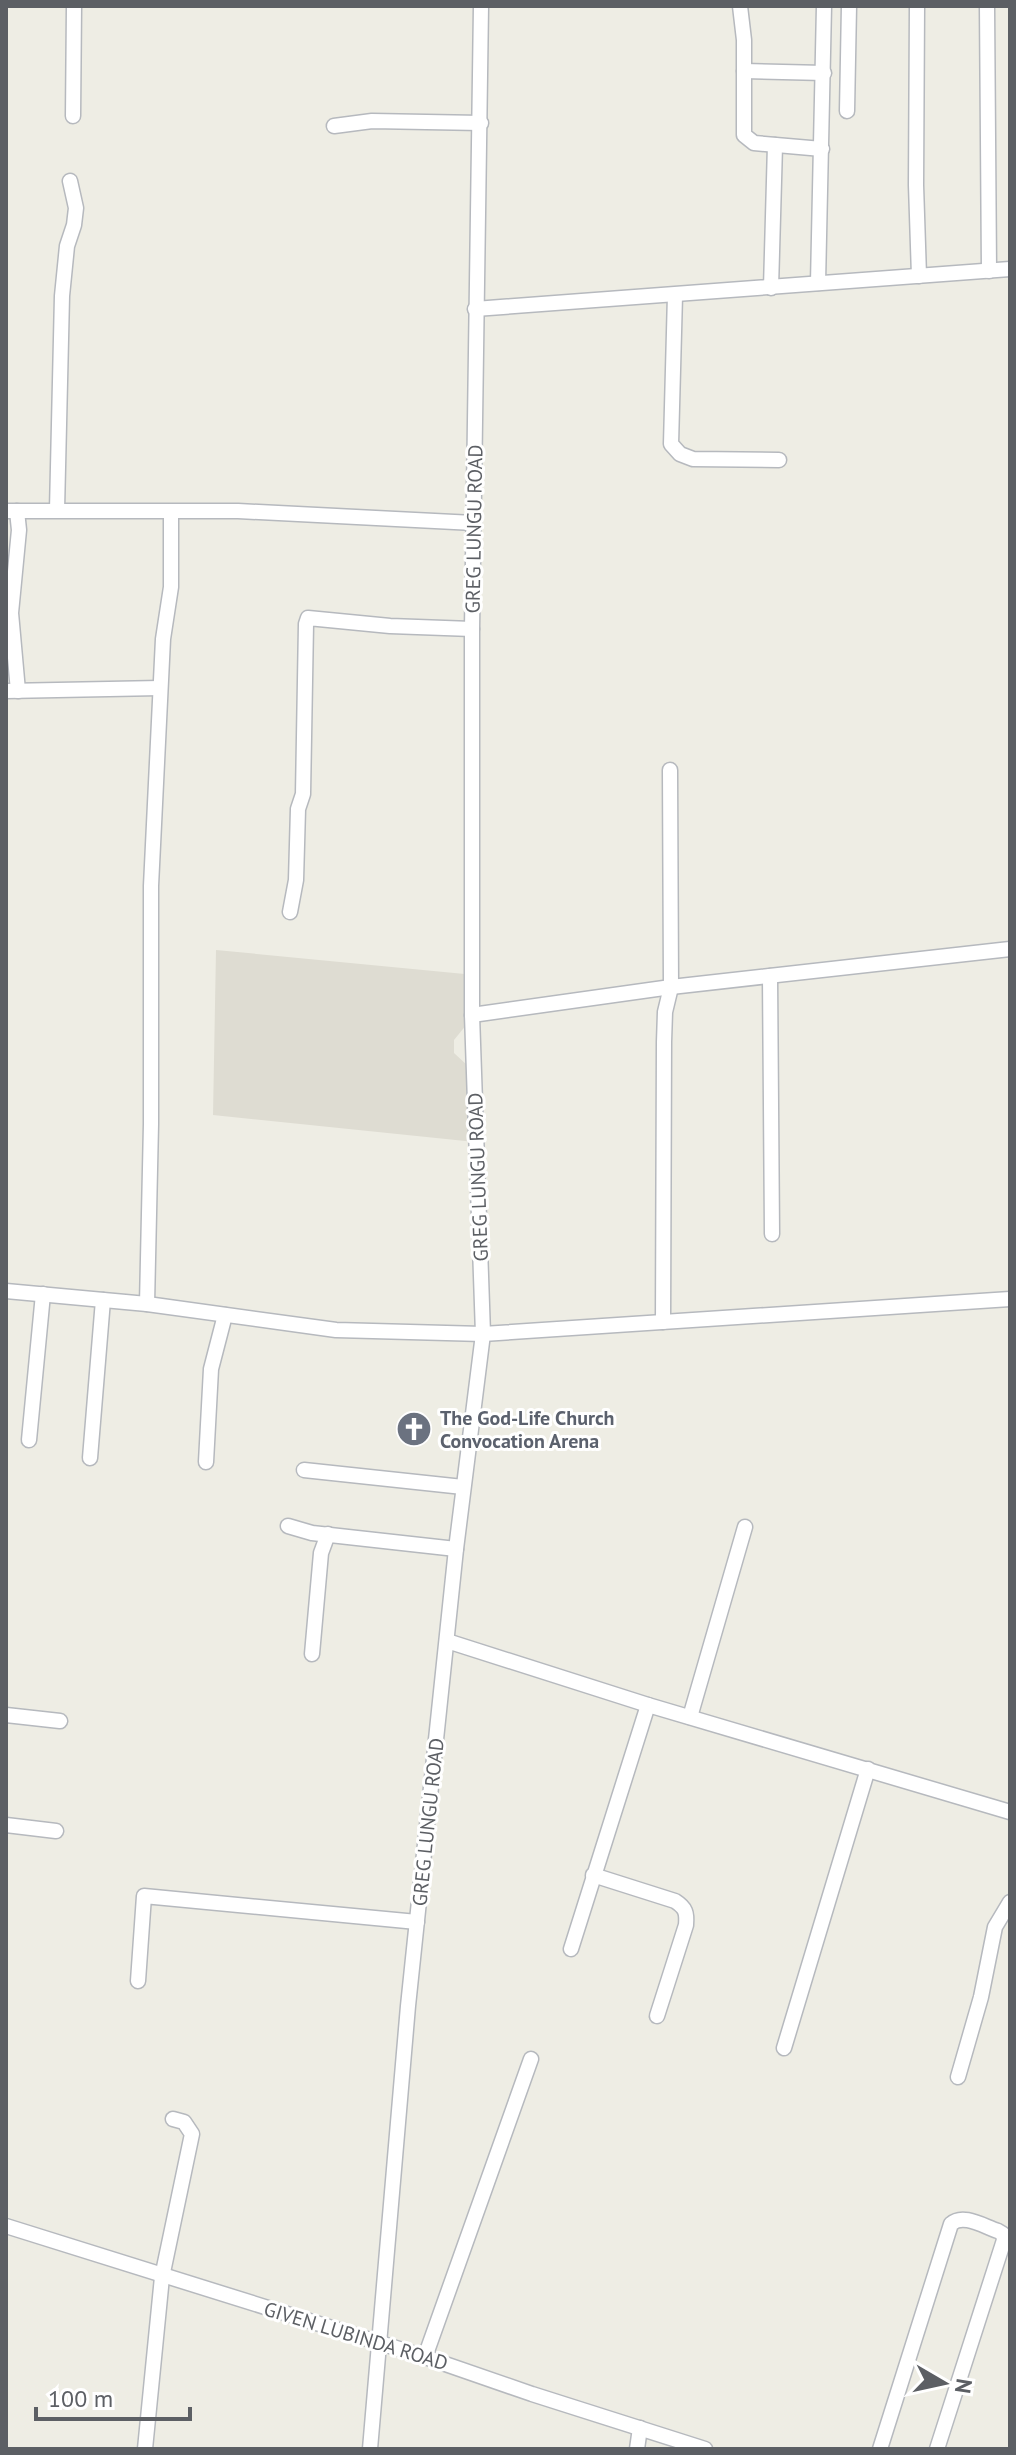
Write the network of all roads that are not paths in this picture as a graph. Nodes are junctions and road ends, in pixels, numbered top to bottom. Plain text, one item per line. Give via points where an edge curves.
1 (74, 6) edge
2 (481, 6) edge
3 (740, 6) edge
4 (824, 6) edge
5 (849, 6) edge
6 (917, 6) edge
7 (987, 6) edge
8 (744, 71) junction
9 (824, 73) junction
10 (847, 111) dead end
11 (73, 116) dead end
12 (481, 123) junction
13 (334, 126) dead end
14 (775, 145) junction
15 (822, 149) junction
16 (70, 181) dead end
17 (1010, 269) edge
18 (989, 271) junction
19 (919, 276) junction
20 (818, 283) junction
21 (771, 288) junction
22 (675, 295) junction
23 (475, 309) junction
24 (779, 460) dead end
25 (57, 510) junction
26 (11, 511) edge
27 (171, 512) junction
28 (474, 523) junction
29 (472, 629) junction
30 (160, 688) junction
31 (12, 691) edge
32 (670, 770) dead end
33 (290, 912) dead end
34 (1010, 949) edge
35 (770, 976) junction
36 (671, 987) junction
37 (472, 1015) junction
38 (772, 1234) dead end
39 (6, 1291) edge
40 (43, 1294) junction
41 (1010, 1299) edge
42 (103, 1300) junction
43 (147, 1304) junction
44 (225, 1315) junction
45 (663, 1322) junction
46 (483, 1334) junction
47 (29, 1440) dead end
48 (90, 1458) dead end
49 (206, 1462) dead end
50 (304, 1470) dead end
51 (463, 1487) junction
52 (288, 1526) dead end
53 (745, 1527) dead end
54 (328, 1534) junction
55 (456, 1549) junction
56 (447, 1641) junction
57 (312, 1654) dead end
58 (648, 1705) junction
59 (6, 1715) edge
60 (690, 1717) junction
61 (60, 1721) dead end
62 (868, 1769) junction
63 (1010, 1812) edge
64 (6, 1825) edge
65 (56, 1831) dead end
66 (593, 1875) junction
67 (1010, 1902) edge
68 (417, 1922) junction
69 (571, 1949) dead end
70 (138, 1981) dead end
71 (657, 2016) dead end
72 (784, 2048) dead end
73 (531, 2059) dead end
74 (958, 2077) dead end
75 (173, 2119) dead end
76 (6, 2226) edge
77 (162, 2277) junction
78 (378, 2343) junction
79 (425, 2357) junction
80 (640, 2428) junction
81 (145, 2449) edge
82 (370, 2449) edge
83 (637, 2449) edge
84 (705, 2449) edge
85 (880, 2449) edge
86 (937, 2449) edge

1 - 11 street
2 - 12 street, GREG LUNGU ROAD
3 - 8 street
4 - 9 street
5 - 10 street
6 - 19 street
7 - 18 street
8 - 9 street
8 - 14 street via 744,135 754,143
9 - 15 street
12 - 13 street via 372,121
12 - 23 street, GREG LUNGU ROAD
14 - 15 street
14 - 21 street
15 - 20 street
16 - 25 street via 76,208 62,296
17 - 18 street
18 - 19 street
19 - 20 street
20 - 21 street
21 - 22 street
22 - 23 street
22 - 24 street via 671,444 693,459
23 - 28 street, GREG LUNGU ROAD
25 - 26 street
25 - 27 street
26 - 31 street via 19,530 11,613
27 - 28 street
27 - 30 street via 171,587
28 - 29 street, GREG LUNGU ROAD
29 - 33 street via 308,618 303,794
29 - 37 street, GREG LUNGU ROAD
30 - 31 street
30 - 43 street via 151,886
32 - 36 street
34 - 35 street
35 - 36 street
35 - 38 street
36 - 37 street
36 - 45 street via 664,1042
37 - 46 street, GREG LUNGU ROAD
39 - 40 street
40 - 42 street
40 - 47 street
41 - 45 street
42 - 43 street
42 - 48 street
43 - 44 street
44 - 46 street via 336,1330
44 - 49 street via 211,1369
45 - 46 street
46 - 51 street, GREG LUNGU ROAD
50 - 51 street
51 - 55 street, GREG LUNGU ROAD
52 - 54 street
53 - 60 street
54 - 55 street
54 - 57 street via 321,1553
55 - 56 street, GREG LUNGU ROAD
56 - 58 street
56 - 68 street, GREG LUNGU ROAD
58 - 60 street
58 - 66 street
59 - 61 street
60 - 62 street
62 - 63 street
62 - 72 street
64 - 65 street
66 - 69 street
66 - 71 street via 675,1901 687,1912
67 - 74 street via 995,1927
68 - 70 street via 144,1896
68 - 78 street, GREG LUNGU ROAD
73 - 79 street
75 - 77 street via 184,2122 192,2134
76 - 77 street, GIVEN LUBINDA ROAD
77 - 78 street, GIVEN LUBINDA ROAD
77 - 81 street
78 - 79 street, GIVEN LUBINDA ROAD
78 - 82 street, GREG LUNGU ROAD
79 - 80 street, GIVEN LUBINDA ROAD
80 - 83 street
80 - 84 street, GIVEN LUBINDA ROAD
85 - 86 street via 951,2224 963,2218 998,2231 1004,2240

